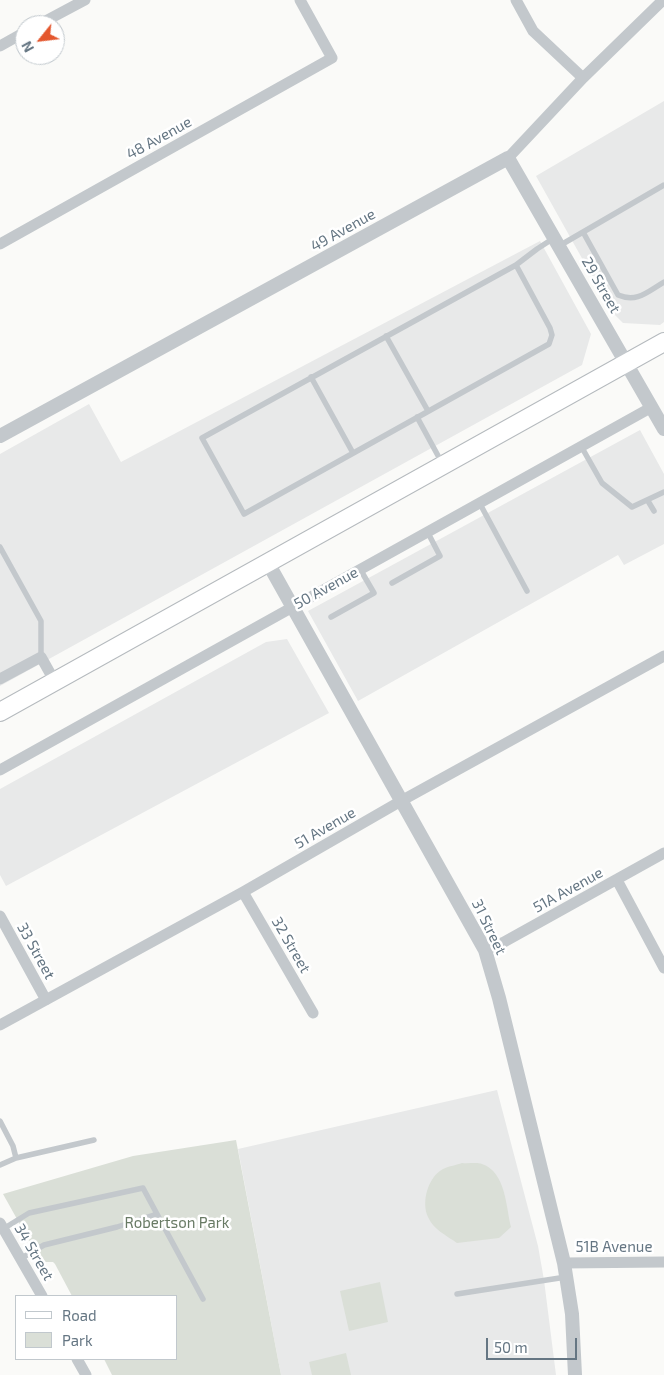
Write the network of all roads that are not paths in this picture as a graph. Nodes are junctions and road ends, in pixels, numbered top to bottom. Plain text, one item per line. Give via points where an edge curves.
1 (84, 0) edge
2 (300, 0) edge
3 (516, 0) edge
4 (663, 0) edge
5 (56, 15) edge
6 (15, 38) edge
7 (0, 46) edge
8 (583, 78) junction
9 (508, 158) junction
10 (664, 185) edge
11 (583, 232) junction
12 (557, 242) junction
13 (0, 244) edge
14 (516, 265) junction
15 (664, 282) edge
16 (386, 336) junction
17 (664, 342) edge
18 (626, 362) junction
19 (311, 377) junction
20 (652, 407) junction
21 (428, 411) junction
22 (417, 417) junction
23 (664, 429) edge
24 (0, 436) edge
25 (581, 446) junction
26 (353, 453) junction
27 (443, 464) junction
28 (664, 492) edge
29 (648, 500) junction
30 (479, 502) junction
31 (654, 511) dead end
32 (426, 531) junction
33 (0, 546) edge
34 (268, 563) junction
35 (360, 569) junction
36 (392, 584) dead end
37 (527, 591) dead end
38 (292, 607) junction
39 (331, 617) dead end
40 (664, 656) edge
41 (41, 657) junction
42 (0, 679) edge
43 (55, 682) junction
44 (0, 712) edge
45 (0, 770) edge
46 (401, 801) junction
47 (664, 853) edge
48 (617, 880) junction
49 (243, 892) junction
50 (0, 916) edge
51 (485, 950) junction
52 (664, 968) edge
53 (46, 1000) junction
54 (313, 1013) dead end
55 (0, 1025) edge
56 (0, 1121) edge
57 (94, 1140) dead end
58 (16, 1158) junction
59 (0, 1165) edge
60 (157, 1214) junction
61 (2, 1226) edge
62 (20, 1259) junction
63 (564, 1262) junction
64 (664, 1262) edge
65 (566, 1277) junction
66 (457, 1294) dead end
67 (41, 1295) edge
68 (203, 1299) dead end
69 (78, 1360) edge
70 (86, 1375) edge
71 (575, 1375) edge

1 - 5 street
2 - 13 street, 48 Avenue via 332,58
3 - 8 street via 534,31
4 - 8 street, 49 Avenue
6 - 7 street
8 - 9 street, 49 Avenue
9 - 12 street, 29 Street
9 - 24 street, 49 Avenue
10 - 11 lane
11 - 12 lane
11 - 15 lane via 618,295 636,298
12 - 14 lane via 536,248
12 - 18 street, 29 Street
14 - 16 lane
14 - 21 lane via 550,328 549,344
16 - 19 lane
16 - 21 lane
17 - 18 main road
18 - 20 street, 29 Street
18 - 27 main road
19 - 26 lane
19 - 26 lane via 202,438 244,514
20 - 23 street, 29 Street
20 - 25 street, 50 Avenue
21 - 22 lane
22 - 26 lane
22 - 27 lane
25 - 29 lane via 602,483 632,507
25 - 30 street, 50 Avenue
27 - 34 main road
28 - 29 lane
29 - 31 lane
30 - 32 street, 50 Avenue
30 - 37 lane
32 - 35 street, 50 Avenue
32 - 36 lane via 440,556
33 - 41 lane via 41,621
34 - 38 street, 31 Street
34 - 43 main road
35 - 38 street, 50 Avenue
35 - 39 lane via 374,593
38 - 45 street, 50 Avenue
38 - 46 street, 31 Street
40 - 46 street, 51 Avenue
41 - 42 street
41 - 43 street
43 - 44 main road
46 - 49 street, 51 Avenue
46 - 51 street, 31 Street
47 - 48 street, 51A Avenue
48 - 51 street, 51A Avenue
48 - 52 street
49 - 53 street, 51 Avenue
49 - 54 street, 32 Street
50 - 53 street, 33 Street
51 - 63 street, 31 Street via 500,998
53 - 55 street, 51 Avenue
56 - 58 lane
57 - 58 lane
58 - 59 lane
60 - 61 lane via 143,1188 29,1213
60 - 62 lane via 44,1246
60 - 68 lane
61 - 62 street, 34 Street
62 - 67 street, 34 Street
63 - 64 street, 51B Avenue
63 - 65 street, 31 Street
65 - 66 lane
65 - 71 street, 31 Street via 572,1314
69 - 70 street

